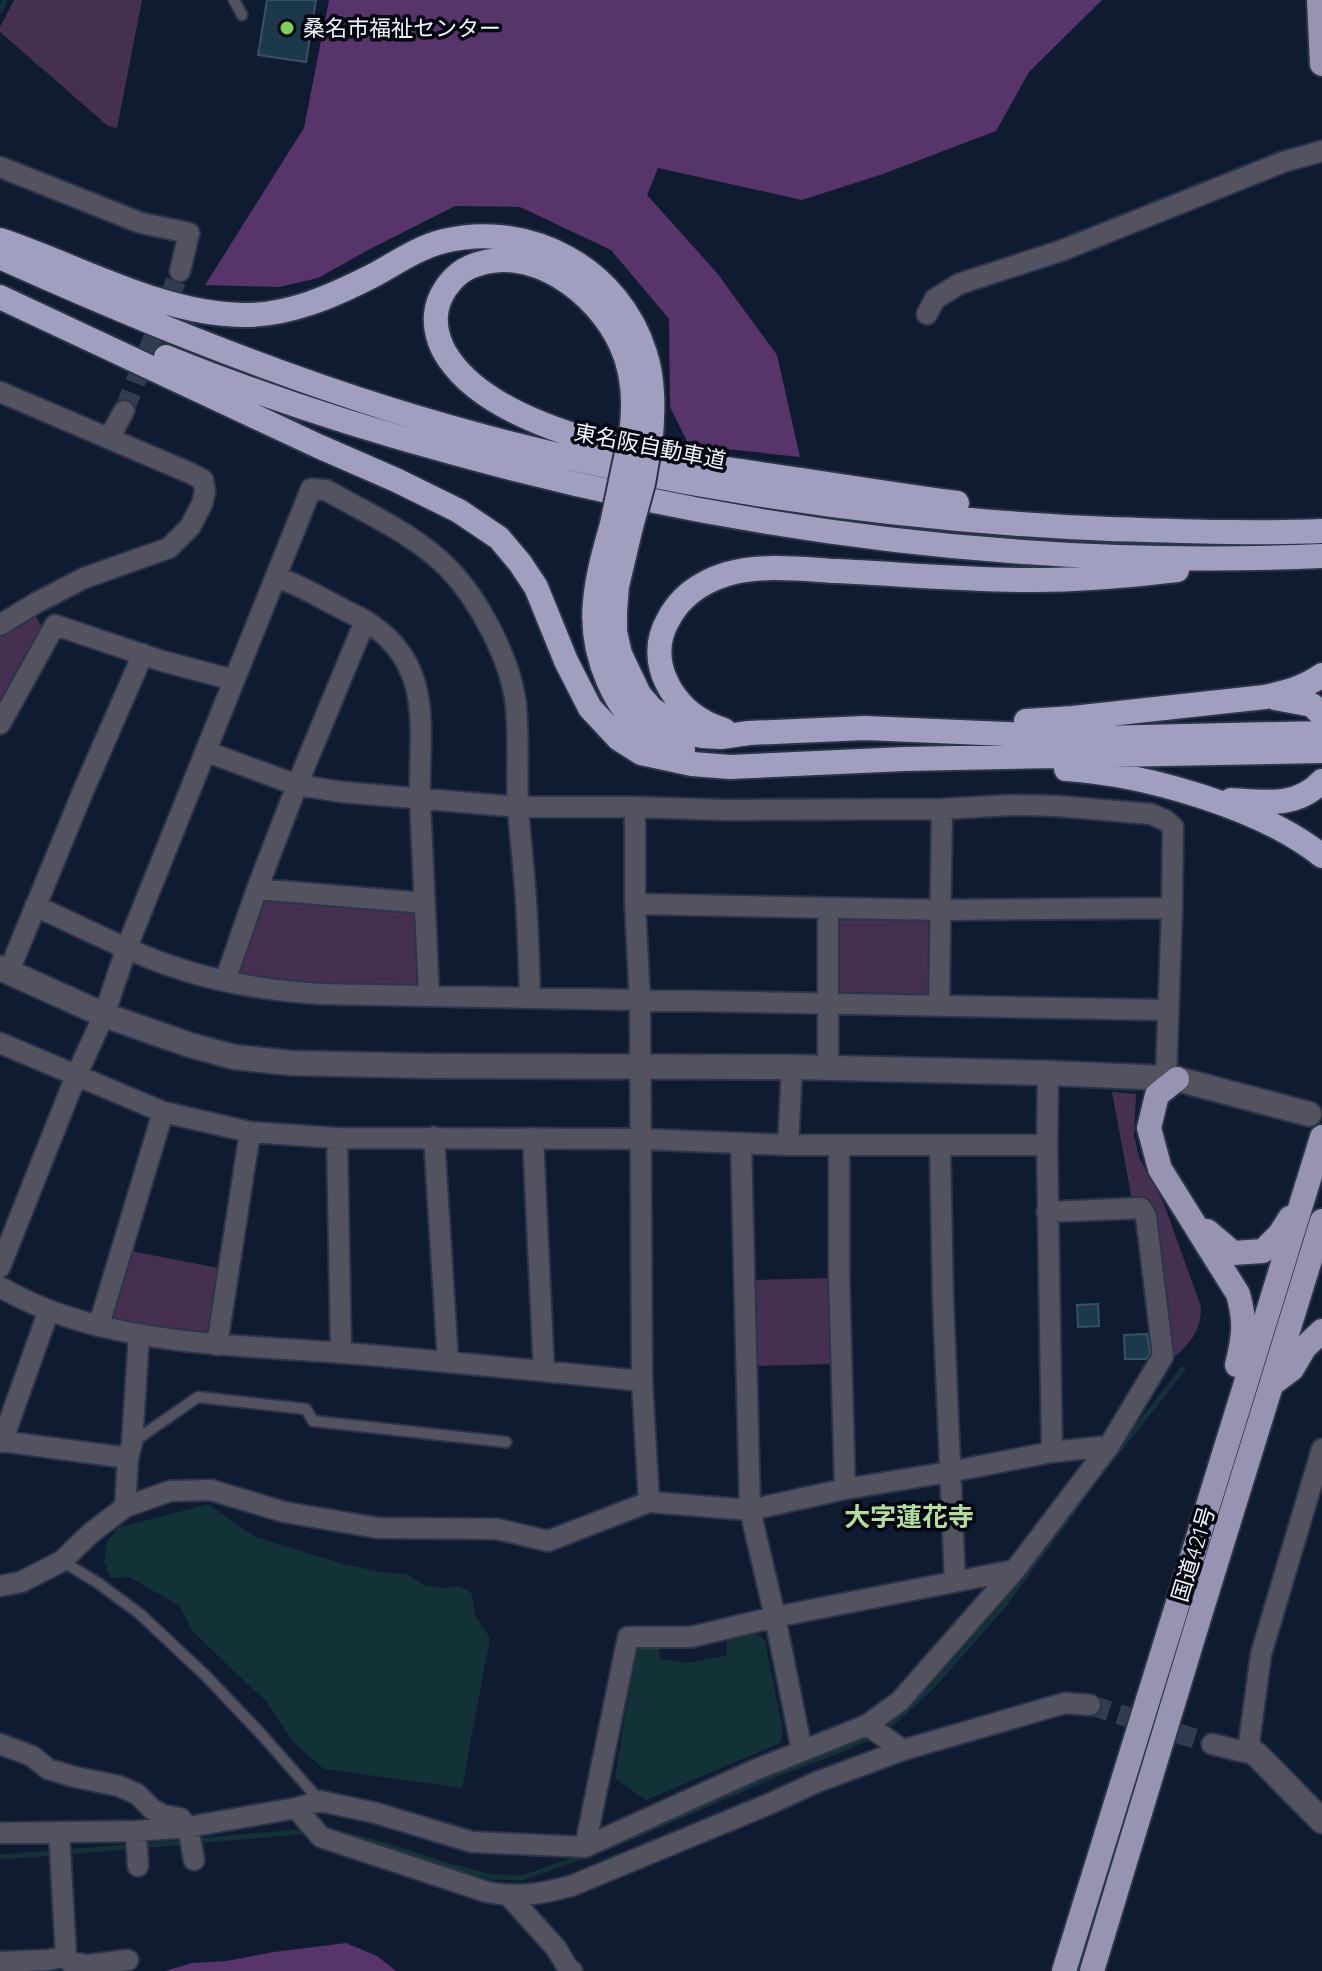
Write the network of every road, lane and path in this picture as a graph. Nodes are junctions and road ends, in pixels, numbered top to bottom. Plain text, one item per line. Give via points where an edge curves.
1 (234, 0) edge
2 (245, 0) edge
3 (1319, 0) edge
4 (1322, 64) edge
5 (1322, 151) edge
6 (0, 167) edge
7 (0, 240) edge
8 (0, 257) edge
9 (180, 271) tunnel mouth
10 (0, 286) edge
11 (0, 297) edge
12 (927, 314) dead end
13 (0, 392) edge
14 (124, 411) tunnel mouth
15 (641, 436) junction
16 (109, 438) junction
17 (621, 525) junction
18 (1131, 529) junction
19 (1322, 531) edge
20 (1310, 556) edge
21 (276, 577) junction
22 (36, 603) junction
23 (365, 621) junction
24 (0, 625) edge
25 (55, 625) junction
26 (143, 654) junction
27 (1322, 675) edge
28 (234, 680) junction
29 (1265, 697) junction
30 (1322, 715) edge
31 (0, 724) edge
32 (908, 729) junction
33 (749, 733) junction
34 (1322, 733) edge
35 (1279, 743) junction
36 (1322, 751) edge
37 (207, 752) junction
38 (904, 759) junction
39 (730, 767) junction
40 (1322, 781) edge
41 (297, 785) junction
42 (420, 798) junction
43 (1206, 798) junction
44 (518, 807) junction
45 (635, 807) junction
46 (942, 809) junction
47 (1322, 856) edge
48 (257, 889) junction
49 (424, 903) junction
50 (635, 904) junction
51 (35, 906) junction
52 (828, 908) junction
53 (1172, 908) junction
54 (940, 910) junction
55 (127, 947) junction
56 (4, 970) edge
57 (225, 981) junction
58 (429, 996) junction
59 (530, 997) junction
60 (640, 1001) junction
61 (829, 1004) junction
62 (939, 1006) junction
63 (1167, 1010) junction
64 (104, 1015) junction
65 (0, 1043) edge
66 (640, 1066) junction
67 (792, 1067) junction
68 (828, 1069) junction
69 (1048, 1073) junction
70 (76, 1076) junction
71 (1171, 1078) junction
72 (163, 1112) junction
73 (1309, 1114) dead end
74 (250, 1132) junction
75 (434, 1137) junction
76 (1322, 1137) edge
77 (337, 1138) junction
78 (533, 1138) junction
79 (640, 1139) junction
80 (741, 1143) junction
81 (788, 1145) junction
82 (839, 1145) junction
83 (940, 1145) junction
84 (1047, 1145) junction
85 (1160, 1169) junction
86 (1305, 1191) junction
87 (1047, 1212) junction
88 (1322, 1221) edge
89 (0, 1267) edge
90 (0, 1287) edge
91 (49, 1310) junction
92 (99, 1325) junction
93 (1322, 1331) edge
94 (139, 1334) junction
95 (217, 1345) junction
96 (341, 1353) junction
97 (448, 1362) junction
98 (544, 1371) junction
99 (642, 1381) junction
100 (1271, 1384) junction
101 (1, 1441) edge
102 (506, 1442) dead end
103 (1109, 1446) junction
104 (1322, 1449) edge
105 (130, 1450) junction
106 (1052, 1452) junction
107 (1224, 1454) junction
108 (949, 1472) junction
109 (845, 1489) junction
110 (649, 1502) junction
111 (125, 1507) junction
112 (750, 1510) junction
113 (62, 1561) junction
114 (1015, 1570) junction
115 (955, 1582) junction
116 (0, 1586) edge
117 (775, 1617) junction
118 (1090, 1705) tunnel mouth
119 (867, 1725) junction
120 (0, 1744) edge
121 (1212, 1744) tunnel mouth
122 (903, 1750) junction
123 (802, 1751) junction
124 (1257, 1755) junction
125 (755, 1770) junction
126 (320, 1801) junction
127 (769, 1804) junction
128 (296, 1808) junction
129 (1322, 1821) edge
130 (188, 1827) junction
131 (136, 1831) junction
132 (59, 1832) junction
133 (0, 1835) edge
134 (585, 1847) junction
135 (194, 1860) dead end
136 (138, 1866) dead end
137 (509, 1896) junction
138 (66, 1956) junction
139 (128, 1960) dead end
140 (0, 1962) edge
141 (89, 1968) edge
142 (572, 1971) edge
143 (1064, 1971) edge
144 (1092, 1971) edge

1 - 2 lane via 242,15
3 - 4 highway
5 - 12 street via 959,284 935,299
6 - 9 street via 141,223 197,233
7 - 15 highway via 154,298 242,315 317,301 442,241 476,236 538,244 579,263 627,312 645,352 654,396
8 - 18 highway, 東名阪自動車道 via 288,376 391,410 544,450 687,482 816,502 1024,525
10 - 20 highway via 82,324 295,405 498,465 683,507 877,537 1024,552
11 - 39 highway via 459,511 499,538 520,563 536,587 578,686 604,725 641,753
13 - 16 street
14 - 16 street
15 - 17 highway, bridge
15 - 18 highway via 621,345 579,290 542,268 503,260 462,270 449,284 437,308 436,331 457,371 493,400 550,426 666,460
16 - 22 street via 203,480 202,504 190,527 169,548 84,578
17 - 33 highway via 615,632 639,694 683,730 721,737
17 - 39 highway via 605,548 595,603 598,651 611,686 647,733
18 - 19 highway, 東名阪自動車道
20 - 33 highway via 1089,580 783,568 729,574 678,603 663,628 659,660 670,690 695,717 711,726
21 - 23 street
21 - 28 street
21 - 44 street via 311,489 326,490 439,560 477,604 507,668 518,731
22 - 24 street
22 - 25 street
23 - 41 street
23 - 42 street via 401,654 417,685
25 - 26 street
25 - 31 street
26 - 28 street
26 - 51 street
27 - 29 highway via 1310,684
28 - 37 street
29 - 30 highway via 1304,703
29 - 32 highway
32 - 33 highway
32 - 35 highway
34 - 35 highway
35 - 36 highway
35 - 38 highway
37 - 41 street
37 - 55 street
38 - 39 highway
38 - 43 highway via 1074,769
40 - 43 highway via 1294,800
41 - 42 street
41 - 48 street
42 - 44 street
42 - 49 street
43 - 47 highway via 1281,829
44 - 45 street
44 - 59 street
45 - 46 street
45 - 50 street
46 - 53 street via 1057,806 1151,814 1165,820 1173,827
46 - 54 street
48 - 49 street
48 - 57 street
49 - 58 street
50 - 52 street
50 - 60 street
51 - 55 street
51 - 56 street
52 - 54 street
52 - 61 street
53 - 54 street
53 - 63 street
54 - 62 street
55 - 57 street
55 - 64 street
56 - 64 street
57 - 58 street via 281,992
58 - 59 street
59 - 60 street
60 - 61 street
60 - 66 street
61 - 62 street
61 - 68 street
62 - 63 street
63 - 71 street
64 - 66 street via 234,1057 291,1063
64 - 70 street
65 - 70 street
66 - 67 street
66 - 79 street
67 - 68 street
67 - 81 street
68 - 69 street
69 - 71 street
69 - 84 street
70 - 72 street
70 - 89 street
71 - 73 street
71 - 85 highway via 1157,1095 1149,1128
72 - 74 street
72 - 92 street
74 - 77 street
74 - 95 street
75 - 77 street
75 - 78 street
75 - 97 street
76 - 86 highway, 国道421号
77 - 96 street
78 - 79 street
78 - 98 street
79 - 80 street
79 - 99 street
80 - 81 street
80 - 112 street
81 - 82 street
82 - 83 street
82 - 109 street
83 - 84 street
83 - 108 street
84 - 87 street
85 - 86 highway via 1211,1236 1233,1253 1263,1251 1280,1234
85 - 107 highway via 1238,1294 1243,1314 1244,1338 1229,1393
86 - 107 highway, 国道421号
87 - 103 street via 1141,1208 1146,1216 1163,1356
87 - 106 street
88 - 100 highway, 国道421号
90 - 91 street
91 - 92 street
91 - 101 street
92 - 94 street
93 - 100 highway via 1292,1369
94 - 95 street
94 - 105 street
95 - 96 street
96 - 97 street
97 - 98 street
98 - 99 street
99 - 110 street
100 - 144 highway, 国道421号
101 - 105 street
102 - 105 lane via 313,1421 306,1409 198,1397
103 - 106 street
103 - 114 street
104 - 124 street via 1261,1654 1249,1743
105 - 111 street
106 - 108 street
107 - 143 highway, 国道421号
108 - 109 street
108 - 115 street
109 - 112 street
110 - 111 street via 548,1541 497,1529 378,1528 284,1512 211,1490 170,1491
110 - 112 street
111 - 113 street
112 - 117 street
113 - 116 street via 21,1582
113 - 126 lane via 140,1614 206,1676
114 - 115 street
114 - 119 street via 900,1701
115 - 117 street
117 - 123 street
117 - 134 street via 691,1637 628,1637
118 - 122 street via 1065,1703
119 - 122 street
119 - 123 street
120 - 130 street via 32,1756 48,1769 119,1786
121 - 124 street
122 - 127 street
123 - 125 street
124 - 129 street
125 - 127 street
125 - 134 street
126 - 128 street
126 - 134 street via 472,1842
127 - 137 street via 571,1886
128 - 130 street
128 - 137 street via 321,1837
130 - 131 street
130 - 135 street
131 - 132 street
131 - 136 street
132 - 133 street
132 - 138 street
137 - 142 street
138 - 140 street
138 - 141 street
139 - 141 street

